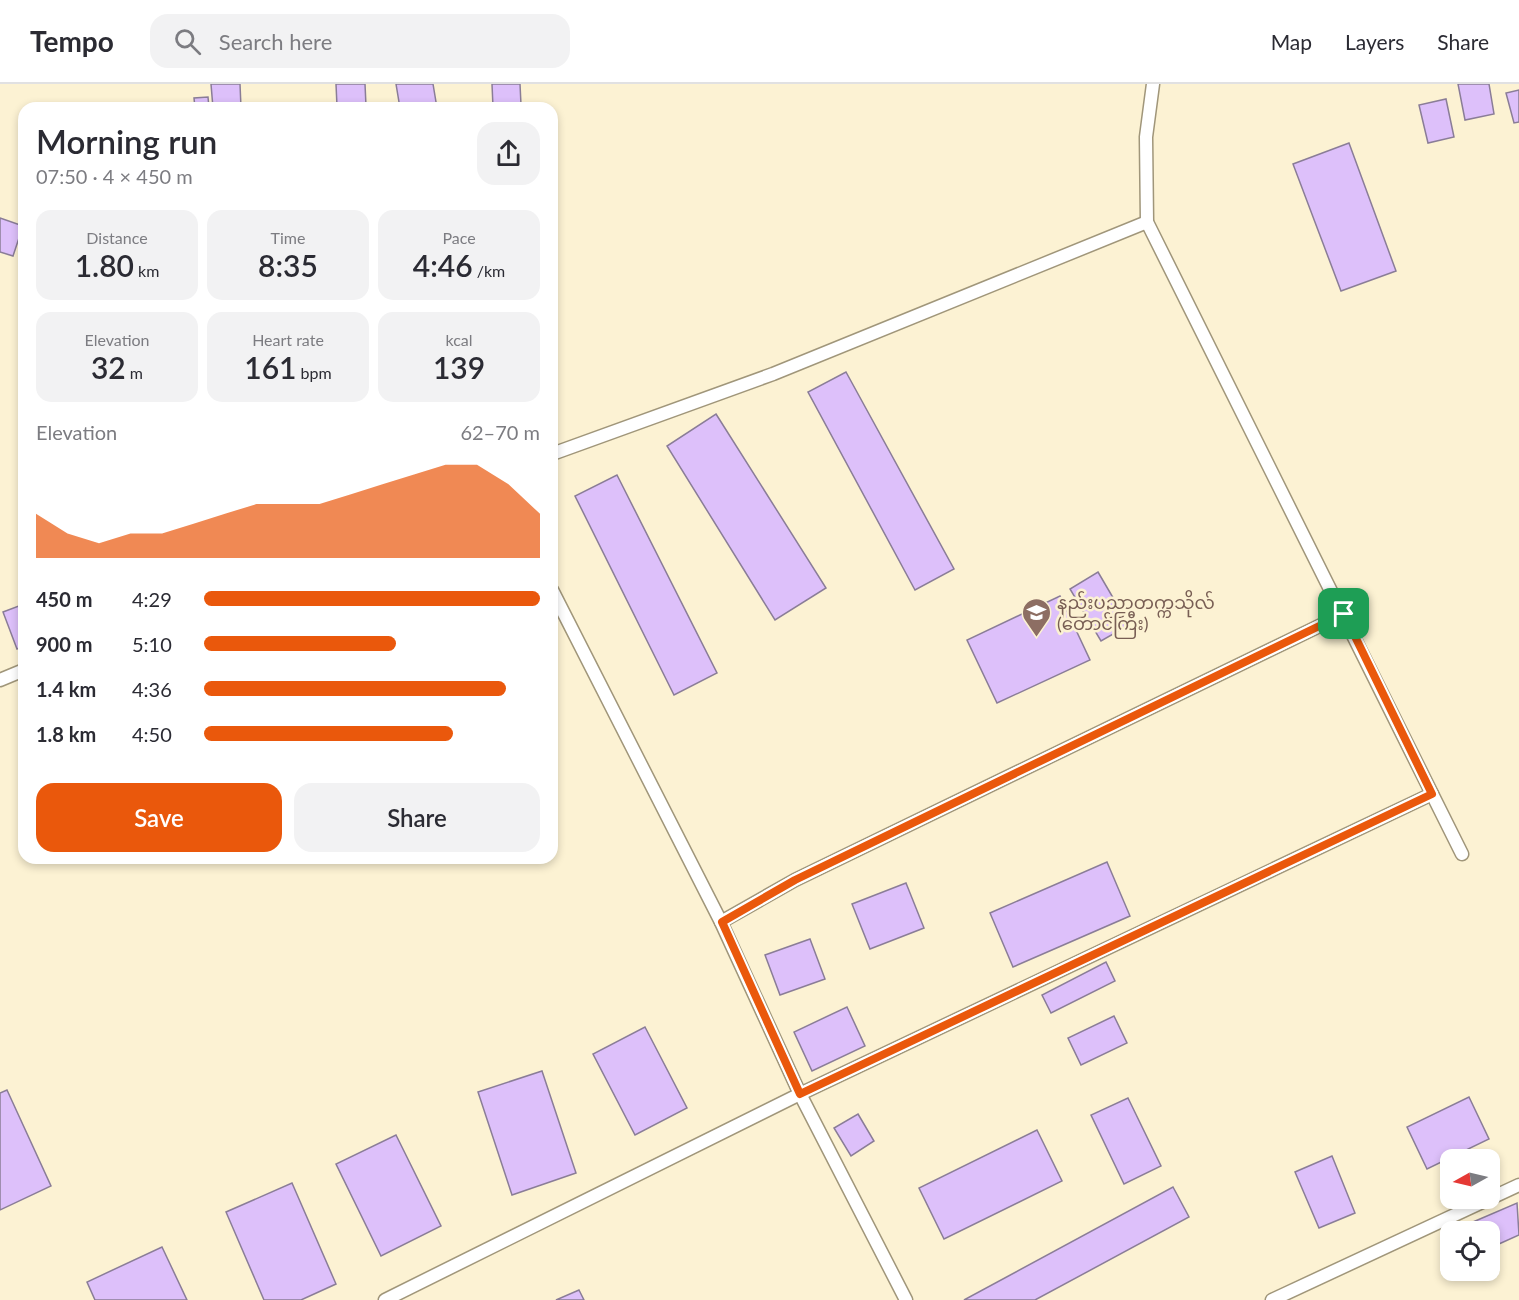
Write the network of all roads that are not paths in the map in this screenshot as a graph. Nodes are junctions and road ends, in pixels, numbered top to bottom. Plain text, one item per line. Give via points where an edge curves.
1 (1153, 84) edge
2 (1147, 222) junction
3 (558, 452) edge
4 (558, 602) edge
5 (1344, 614) junction
6 (18, 672) edge
7 (0, 680) edge
8 (1432, 794) junction
9 (1462, 854) dead end
10 (722, 922) junction
11 (800, 1094) junction
12 (1519, 1185) edge
13 (386, 1300) edge
14 (906, 1300) edge
15 (1272, 1300) edge

1 - 2 lane via 1146,137
2 - 3 lane via 773,374
2 - 5 lane
4 - 10 lane
5 - 8 lane
5 - 10 lane via 806,875
6 - 7 lane
8 - 9 lane
8 - 11 lane
10 - 11 lane
11 - 13 lane
11 - 14 lane
12 - 15 lane

